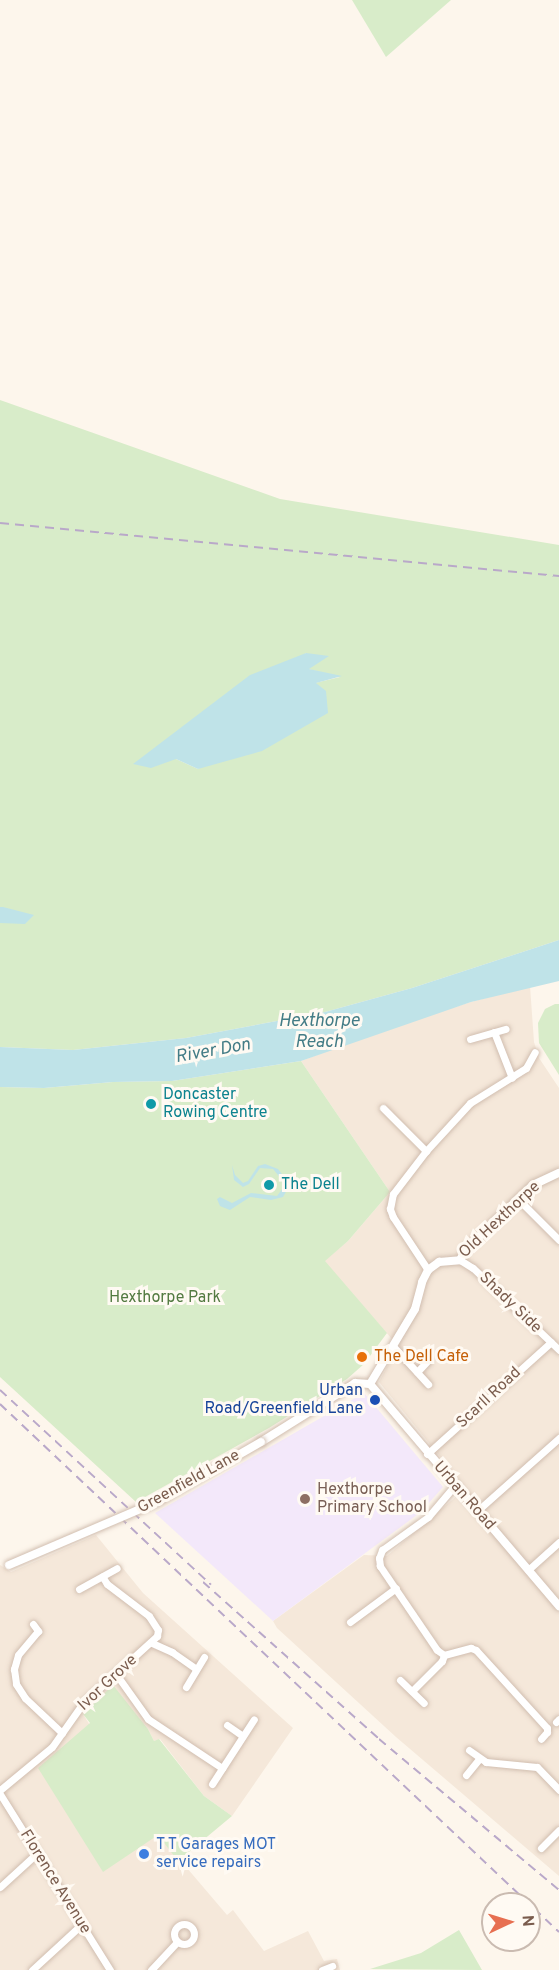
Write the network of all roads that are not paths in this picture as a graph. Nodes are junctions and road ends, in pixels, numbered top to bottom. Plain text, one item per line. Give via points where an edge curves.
1 (506, 1029) dead end
2 (494, 1032) junction
3 (470, 1039) dead end
4 (535, 1052) dead end
5 (512, 1078) junction
6 (383, 1108) dead end
7 (426, 1150) junction
8 (559, 1173) edge
9 (518, 1199) junction
10 (559, 1240) edge
11 (460, 1260) junction
12 (428, 1270) junction
13 (551, 1342) junction
14 (393, 1346) junction
15 (559, 1350) edge
16 (428, 1360) dead end
17 (417, 1372) junction
18 (370, 1384) junction
19 (428, 1384) dead end
20 (559, 1438) edge
21 (427, 1454) junction
22 (455, 1485) junction
23 (477, 1511) junction
24 (559, 1542) edge
25 (0, 1568) edge
26 (117, 1568) dead end
27 (528, 1570) junction
28 (102, 1576) junction
29 (396, 1588) junction
30 (79, 1590) dead end
31 (559, 1606) edge
32 (350, 1622) dead end
33 (33, 1624) dead end
34 (152, 1643) junction
35 (444, 1655) junction
36 (204, 1657) dead end
37 (196, 1669) junction
38 (116, 1674) junction
39 (400, 1680) dead end
40 (186, 1687) dead end
41 (412, 1691) junction
42 (424, 1702) dead end
43 (254, 1719) dead end
44 (227, 1725) dead end
45 (62, 1733) junction
46 (243, 1736) junction
47 (541, 1739) dead end
48 (470, 1750) dead end
49 (479, 1759) junction
50 (222, 1768) junction
51 (466, 1775) dead end
52 (212, 1784) dead end
53 (559, 1790) edge
54 (0, 1792) edge
55 (559, 1830) edge
56 (541, 1848) dead end
57 (36, 1854) junction
58 (0, 1887) edge
59 (81, 1925) junction
60 (177, 1942) dead end
61 (332, 1966) dead end
62 (32, 1970) edge
63 (110, 1970) edge
64 (151, 1970) edge
65 (322, 1970) edge

1 - 2 street
2 - 3 street
2 - 5 street
4 - 5 street via 531,1063
5 - 7 street via 470,1103
6 - 7 street
7 - 12 street via 393,1194 390,1209
8 - 9 street, Old Hexthorpe via 533,1185
9 - 10 street
9 - 11 street, Old Hexthorpe via 466,1249
11 - 12 street, Old Hexthorpe via 439,1262
11 - 13 street, Shady Side
12 - 14 street via 415,1309
13 - 15 street, Shady Side
13 - 21 street, Scarll Road
14 - 17 street
14 - 18 street
16 - 17 street
17 - 19 street
18 - 21 street, Urban Road
18 - 25 street, Greenfield Lane, bridge via 355,1383 157,1502
20 - 23 street
21 - 22 street, Urban Road
22 - 23 street, Urban Road
22 - 29 street via 428,1517 380,1554 380,1566
23 - 27 street, Urban Road
24 - 27 street
26 - 28 street
27 - 31 street, Urban Road
28 - 30 street
28 - 34 street, Ivor Grove via 154,1622 158,1636
29 - 32 street
29 - 35 street
33 - 45 street via 38,1631 18,1655 14,1669 16,1684 25,1698
34 - 37 street
34 - 38 street, Ivor Grove
35 - 41 street
35 - 47 street via 466,1648 476,1650 547,1728
36 - 37 street
37 - 40 street
38 - 45 street, Ivor Grove via 83,1703
38 - 50 street via 148,1719
39 - 41 street
41 - 42 street
43 - 46 street
44 - 46 street
45 - 54 street, Ivor Grove via 52,1748
46 - 50 street
48 - 49 street
49 - 51 street
49 - 53 street via 532,1765
50 - 52 street
54 - 57 street, Florence Avenue
55 - 56 street
57 - 58 street
57 - 59 street, Florence Avenue
59 - 62 street
59 - 63 street, Florence Avenue
60 - 64 street
61 - 65 street

